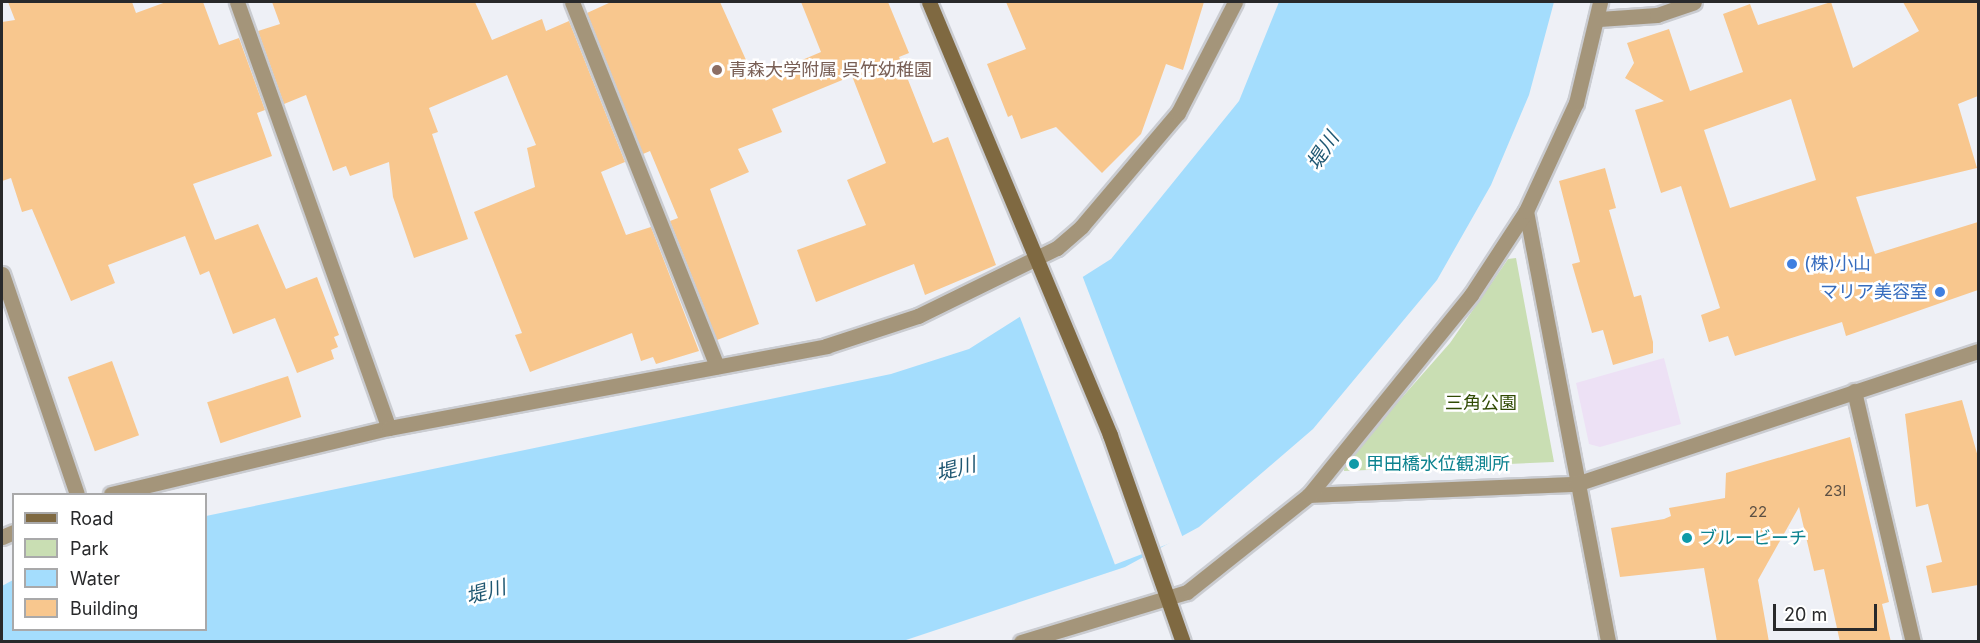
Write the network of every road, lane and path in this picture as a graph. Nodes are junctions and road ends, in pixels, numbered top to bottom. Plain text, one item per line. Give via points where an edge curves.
1 (237, 2) edge
2 (572, 2) edge
3 (929, 2) edge
4 (1235, 2) edge
5 (1600, 2) edge
6 (1694, 2) edge
7 (1599, 19) junction
8 (1526, 211) junction
9 (1039, 266) junction
10 (2, 274) edge
11 (1978, 351) edge
12 (717, 366) junction
13 (1854, 392) junction
14 (389, 428) junction
15 (1576, 484) junction
16 (76, 493) edge
17 (119, 493) edge
18 (1309, 495) junction
19 (1170, 598) junction
20 (1021, 642) edge
21 (1183, 642) edge
22 (1608, 642) edge
23 (1913, 642) edge

1 - 14 street
2 - 12 street
3 - 9 street
4 - 9 street via 1209,62 1147,156
5 - 7 street
6 - 7 street via 1657,15
7 - 8 street via 1576,103
8 - 15 street
8 - 18 street via 1471,294
9 - 12 street via 867,334
9 - 19 street
10 - 16 street
11 - 13 street
12 - 14 street
13 - 15 street
13 - 23 street
14 - 17 street
15 - 18 street
15 - 22 street
18 - 19 street via 1204,582
19 - 20 street
19 - 21 street

